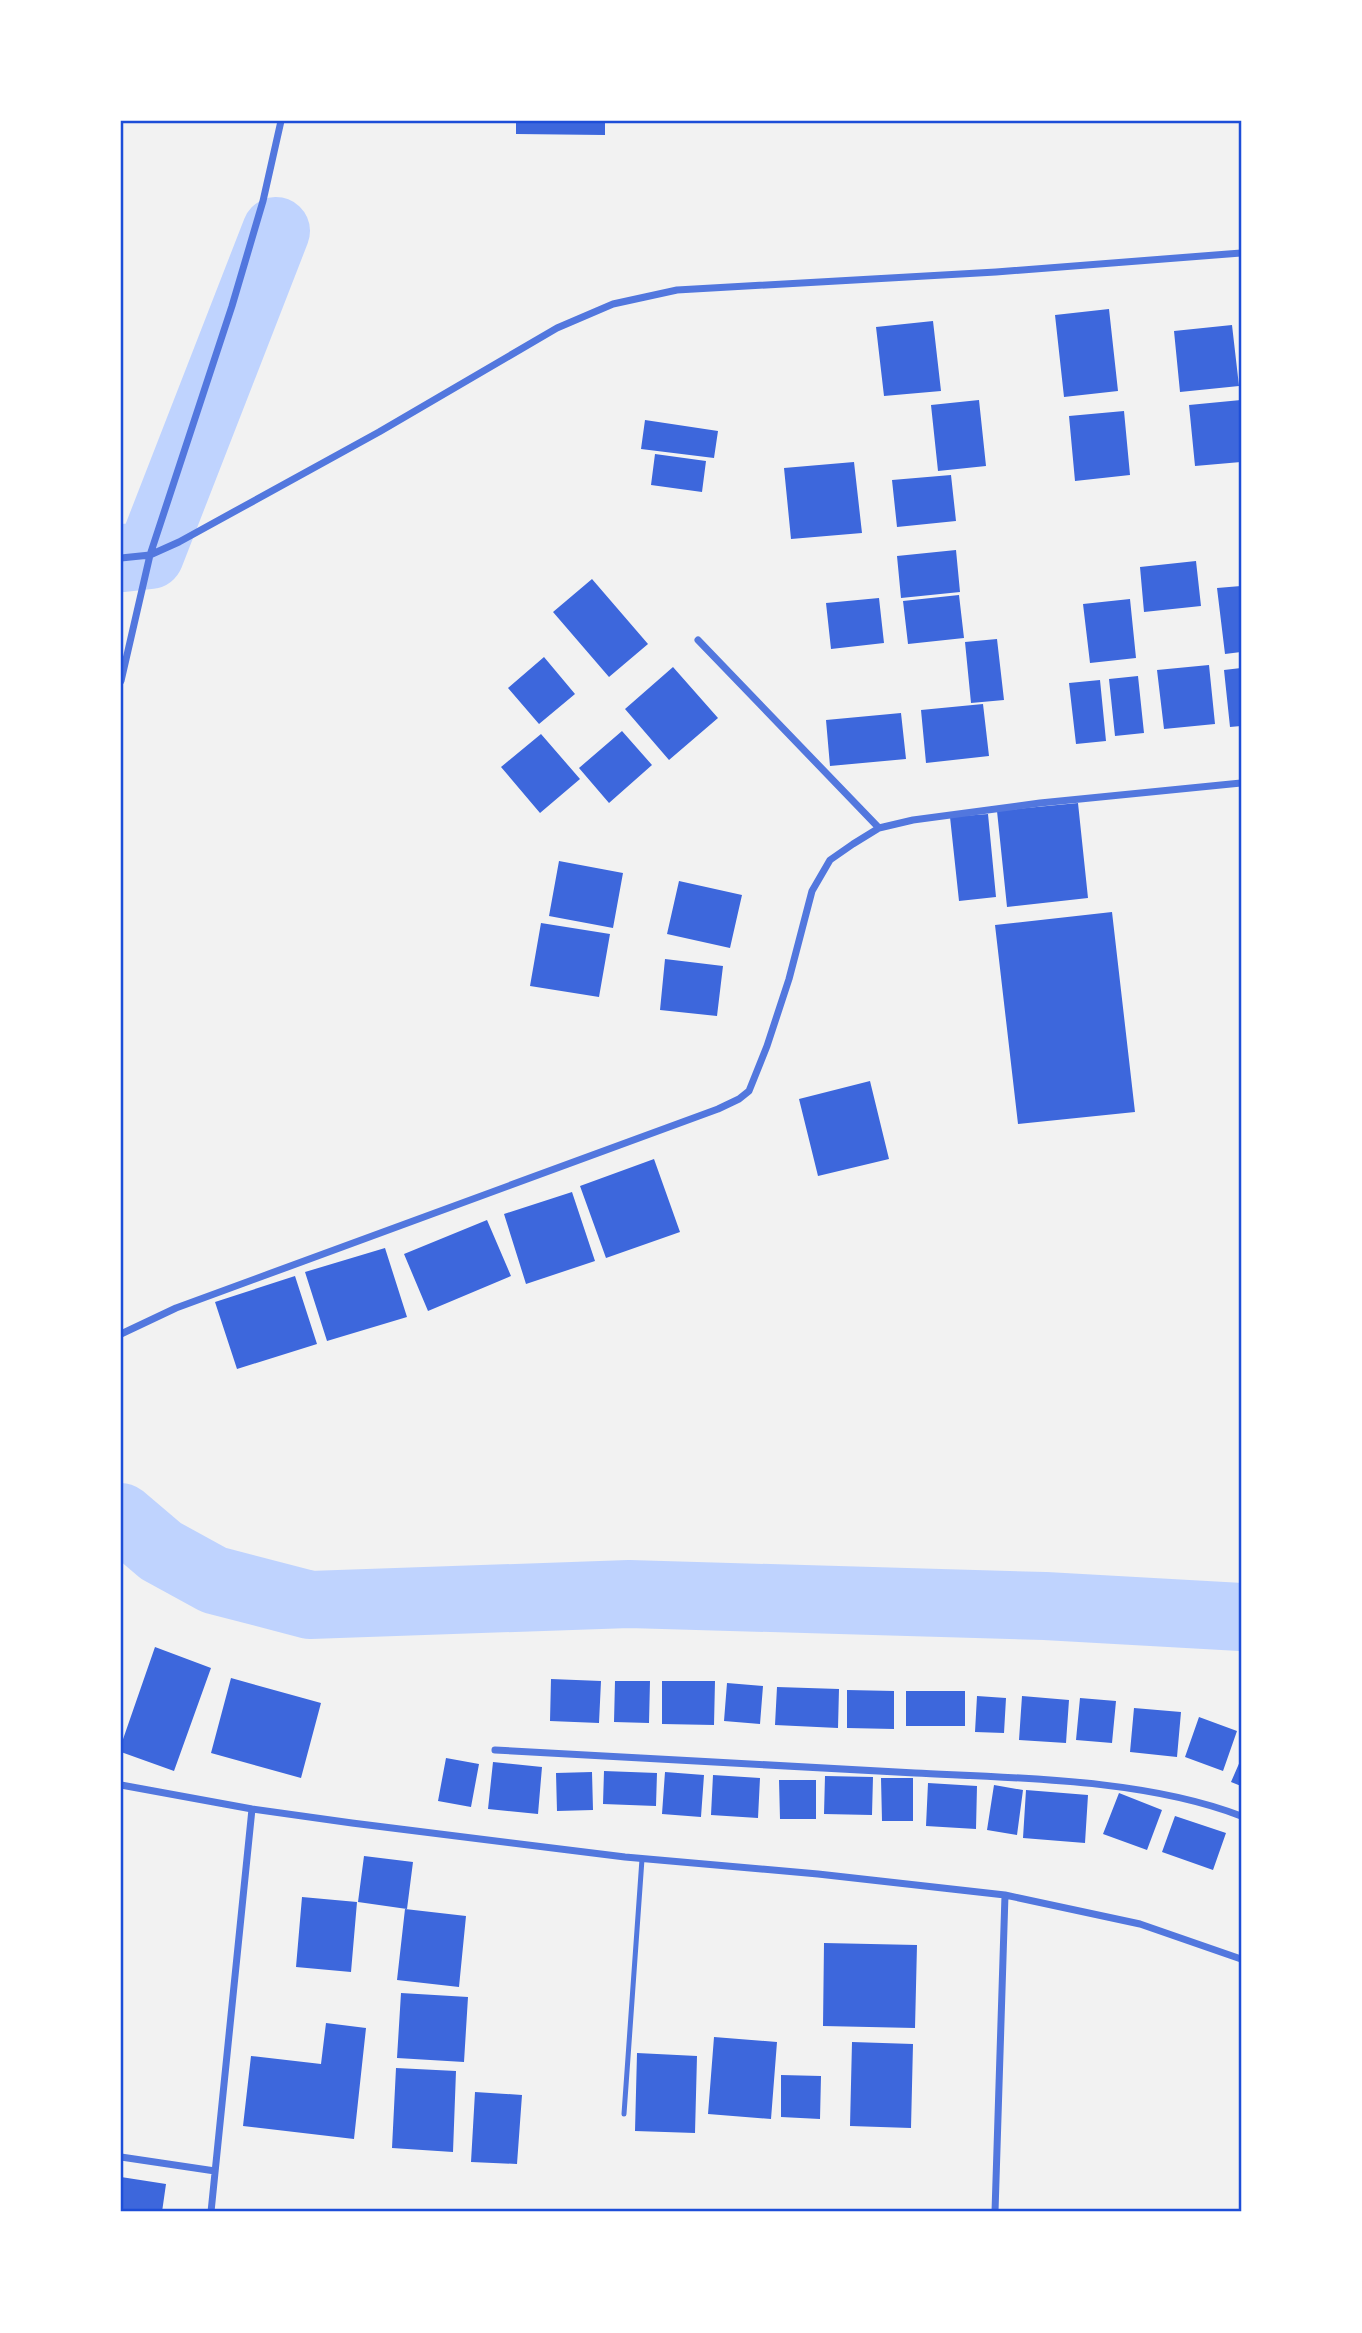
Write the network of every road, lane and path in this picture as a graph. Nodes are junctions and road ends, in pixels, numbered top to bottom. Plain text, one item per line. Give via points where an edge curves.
1 (281, 121) edge
2 (1241, 253) edge
3 (150, 555) junction
4 (121, 558) edge
5 (698, 640) dead end
6 (121, 681) edge
7 (1241, 783) edge
8 (879, 828) junction
9 (121, 1334) edge
10 (495, 1750) dead end
11 (121, 1785) edge
12 (253, 1809) junction
13 (1241, 1816) edge
14 (642, 1859) junction
15 (1005, 1895) junction
16 (1241, 1959) edge
17 (624, 2114) dead end
18 (121, 2157) edge
19 (215, 2171) junction
20 (211, 2212) edge
21 (995, 2212) edge

1 - 3 street via 232,306
2 - 3 street via 677,290 613,304 557,328 253,503
3 - 4 street
3 - 6 street
5 - 8 street
7 - 8 street via 1040,803
8 - 9 street via 830,860 811,891 767,1046 749,1091 739,1099 176,1308
10 - 13 street via 1014,1778 1130,1789
11 - 12 street
12 - 14 street
12 - 19 street
14 - 15 street
14 - 17 lane
15 - 16 street via 1140,1924
15 - 21 street
18 - 19 street
19 - 20 street

